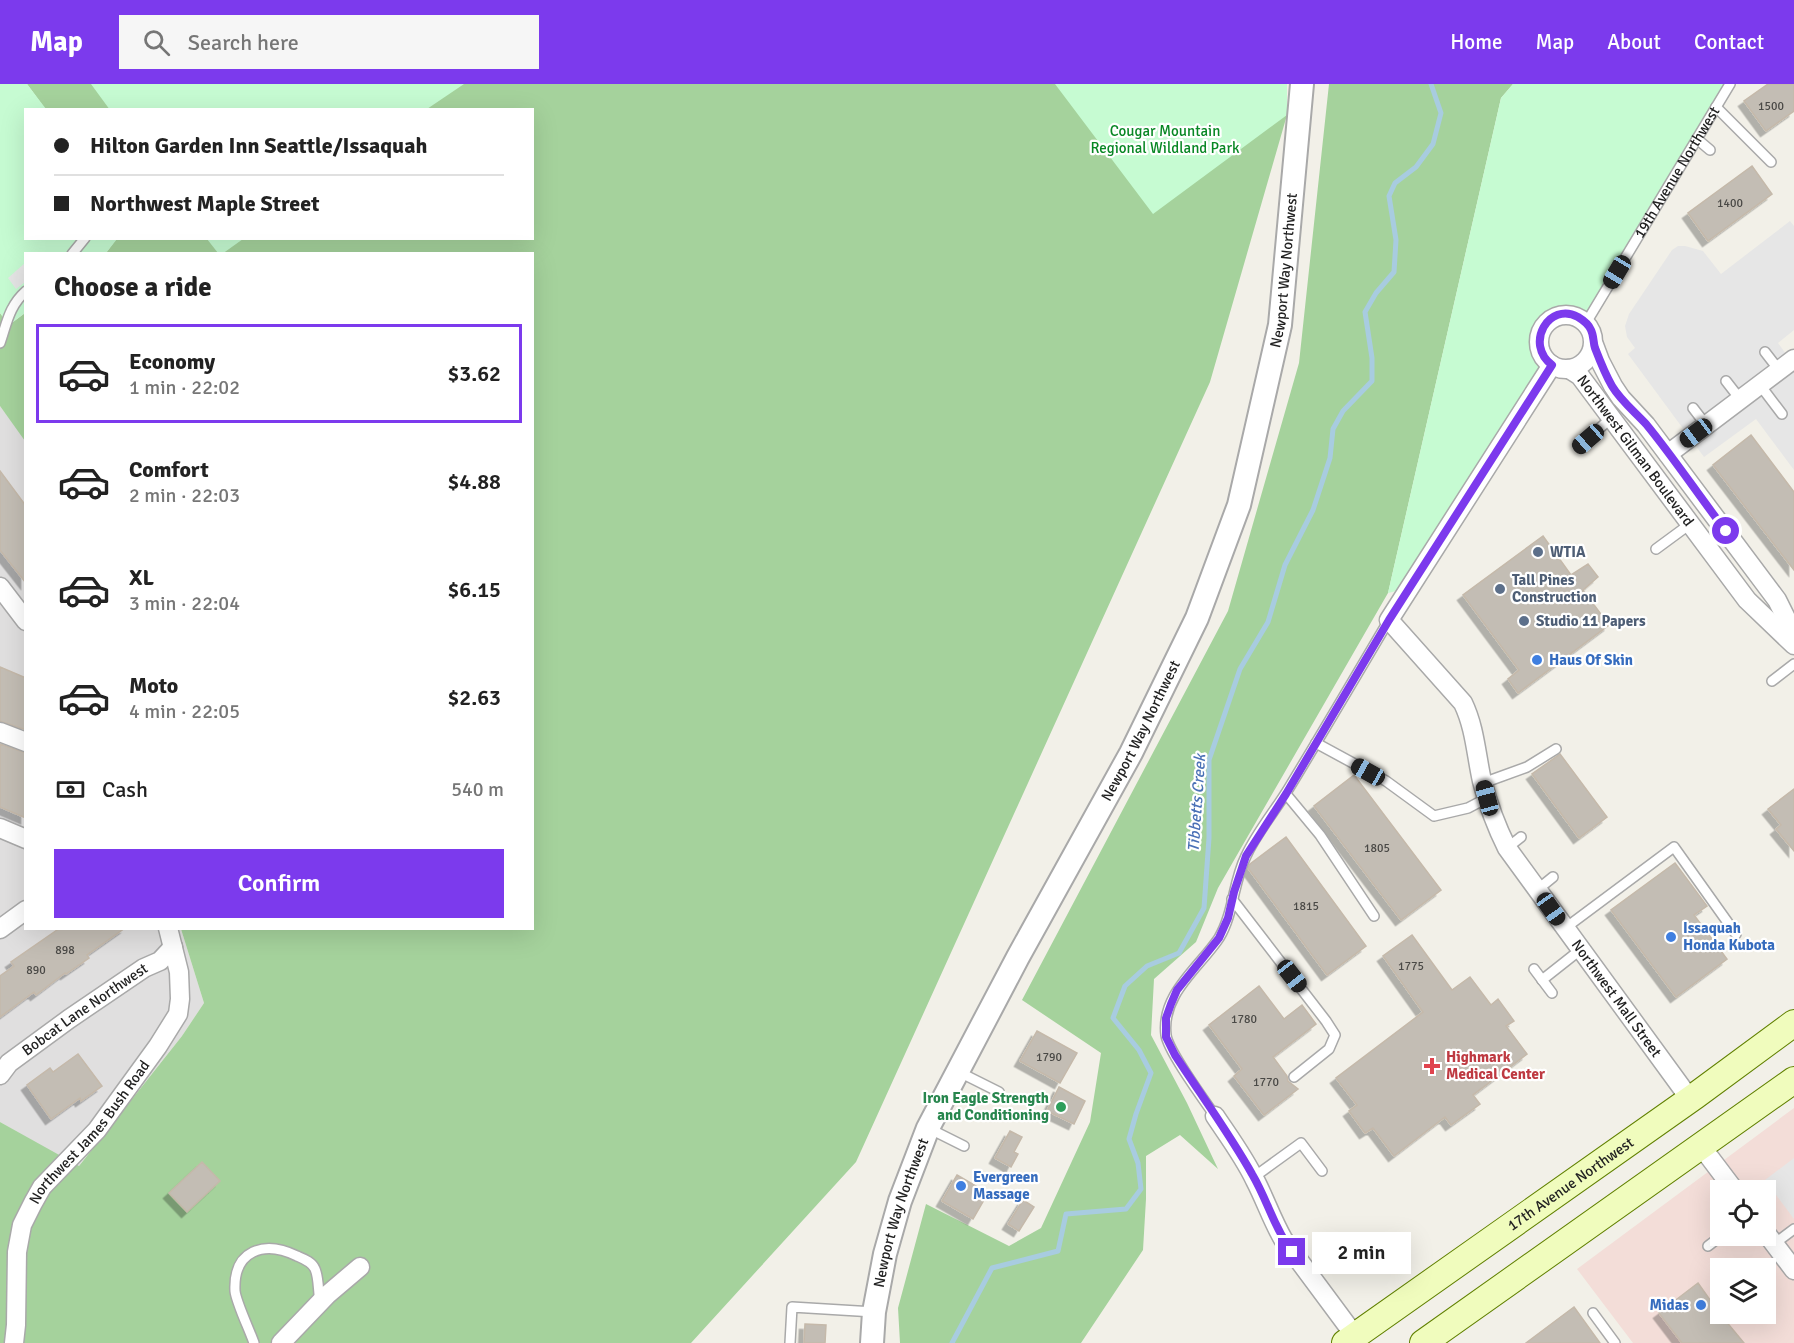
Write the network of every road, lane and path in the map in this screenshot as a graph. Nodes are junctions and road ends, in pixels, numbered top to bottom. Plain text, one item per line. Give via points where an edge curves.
1 (1302, 84) edge
2 (1730, 84) edge
3 (1716, 107) junction
4 (1697, 139) junction
5 (1710, 150) dead end
6 (1772, 162) dead end
7 (83, 240) edge
8 (74, 252) edge
9 (24, 292) edge
10 (1586, 323) junction
11 (0, 343) edge
12 (1594, 345) junction
13 (1765, 352) dead end
14 (1794, 359) edge
15 (1560, 367) junction
16 (1779, 370) junction
17 (1726, 381) dead end
18 (1760, 385) junction
19 (1740, 399) junction
20 (1693, 408) dead end
21 (1782, 414) dead end
22 (1611, 418) junction
23 (1706, 425) junction
24 (1579, 447) dead end
25 (1668, 454) junction
26 (1690, 524) junction
27 (1656, 549) dead end
28 (0, 587) edge
29 (24, 618) edge
30 (1389, 620) junction
31 (1794, 634) edge
32 (1794, 645) edge
33 (1794, 664) edge
34 (1772, 681) dead end
35 (0, 732) edge
36 (24, 741) edge
37 (1316, 743) junction
38 (1556, 749) dead end
39 (1485, 790) junction
40 (1286, 794) junction
41 (0, 828) edge
42 (24, 838) edge
43 (1553, 877) dead end
44 (1537, 890) junction
45 (1232, 899) junction
46 (24, 911) edge
47 (1374, 916) dead end
48 (1564, 928) junction
49 (0, 929) edge
50 (169, 930) edge
51 (1736, 934) dead end
52 (173, 947) junction
53 (1580, 951) junction
54 (1534, 969) dead end
55 (1542, 980) junction
56 (1552, 993) dead end
57 (1794, 1023) edge
58 (957, 1071) junction
59 (0, 1075) edge
60 (1294, 1077) dead end
61 (1794, 1080) edge
62 (999, 1092) dead end
63 (1690, 1099) junction
64 (1215, 1116) joint
65 (928, 1128) junction
66 (964, 1146) dead end
67 (1701, 1146) junction
68 (1322, 1171) dead end
69 (1254, 1177) junction
70 (1727, 1180) edge
71 (1794, 1229) edge
72 (1776, 1236) edge
73 (1776, 1246) edge
74 (360, 1267) dead end
75 (1794, 1270) edge
76 (320, 1304) junction
77 (874, 1312) junction
78 (1593, 1313) dead end
79 (1353, 1341) edge
80 (14, 1343) edge
81 (254, 1343) edge
82 (281, 1343) edge
83 (790, 1343) edge
84 (872, 1343) edge
85 (1423, 1343) edge
86 (1615, 1343) edge

1 - 58 street, Newport Way Northwest via 1280,325 1239,505 1197,618 1131,753
2 - 3 lane, 19th Avenue Northwest
3 - 4 lane, 19th Avenue Northwest
3 - 6 lane
4 - 5 lane
4 - 10 lane, 19th Avenue Northwest
7 - 8 lane
9 - 11 lane via 12,307
10 - 12 street
10 - 15 street via 1569,315 1556,317 1541,332 1544,357
12 - 15 street via 1583,364
12 - 25 street, Northwest Gilman Boulevard via 1621,398
13 - 16 lane
14 - 16 street
15 - 22 street, Northwest Gilman Boulevard via 1580,376
15 - 30 street
16 - 18 street
17 - 19 lane
18 - 19 street
18 - 21 lane
19 - 23 street
20 - 23 lane
22 - 24 lane
22 - 26 street, Northwest Gilman Boulevard
23 - 25 street
25 - 31 street, Northwest Gilman Boulevard via 1778,600
26 - 27 lane
26 - 32 street, Northwest Gilman Boulevard via 1747,600
28 - 29 street
30 - 37 lane
30 - 39 street, Northwest Mall Street via 1463,703 1472,726
33 - 34 lane
35 - 36 street
37 - 39 lane via 1386,781 1434,816 1468,808
37 - 40 lane
38 - 39 lane
39 - 44 street, Northwest Mall Street via 1497,826 1514,842
40 - 45 lane via 1246,856
40 - 47 lane via 1320,835
41 - 42 street
43 - 44 lane
44 - 48 street, Northwest Mall Street
45 - 60 lane via 1335,1035 1329,1048
45 - 64 lane via 1219,938 1177,990 1166,1018 1166,1037 1175,1055
46 - 49 street
48 - 51 lane via 1674,847
48 - 53 street, Northwest Mall Street
50 - 52 street, Northwest James Bush Road
52 - 59 street, Bobcat Lane Northwest via 159,961 60,1025 9,1063
52 - 80 street, Northwest James Bush Road via 179,972 178,1014 97,1130 42,1187 22,1225 17,1252
53 - 55 lane
53 - 63 street, Northwest Mall Street
54 - 55 lane
55 - 56 lane
57 - 63 main road, 17th Avenue Northwest
58 - 62 lane
58 - 65 street, Newport Way Northwest
61 - 67 main road
63 - 79 main road, 17th Avenue Northwest
64 - 69 street
65 - 66 lane
65 - 77 street, Newport Way Northwest via 900,1201
67 - 70 street
67 - 85 main road
68 - 69 lane via 1301,1143
69 - 79 street via 1283,1239
71 - 72 lane
73 - 75 street
74 - 76 street
76 - 81 lane via 315,1269 307,1260 286,1250 262,1248 247,1256 238,1267 235,1293
76 - 82 street
77 - 83 lane via 792,1307
77 - 84 street, Newport Way Northwest
78 - 86 lane

